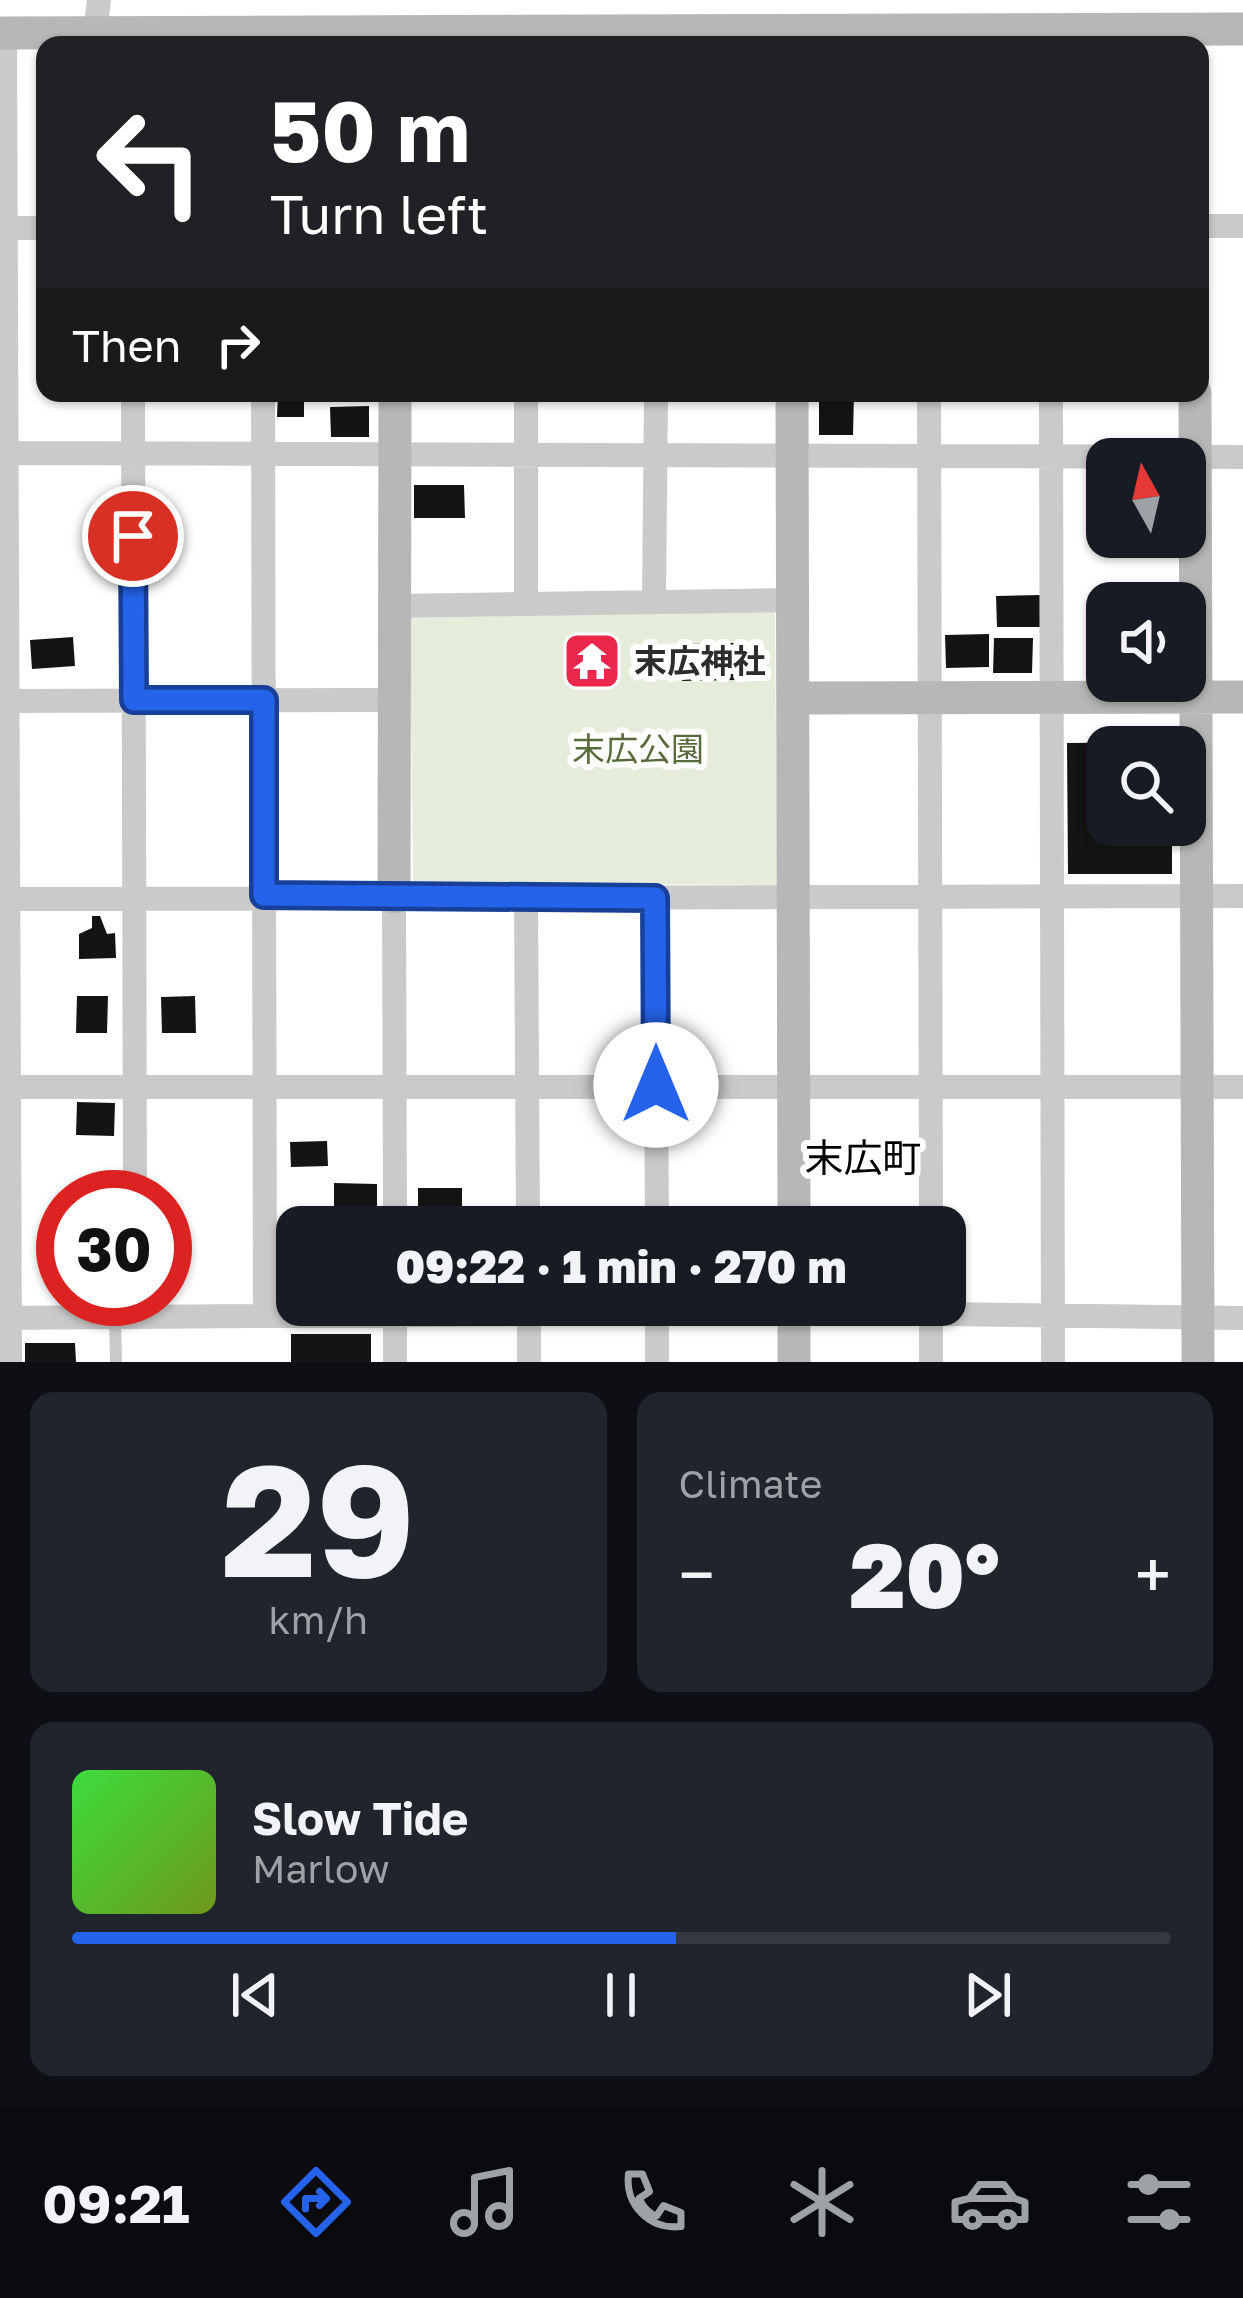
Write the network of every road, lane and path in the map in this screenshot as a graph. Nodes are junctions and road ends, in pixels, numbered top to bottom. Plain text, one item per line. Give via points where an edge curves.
1 (96, 16) edge
2 (792, 25) edge
3 (1243, 29) edge
4 (2, 33) edge
5 (128, 36) edge
6 (677, 36) edge
7 (906, 36) edge
8 (1203, 36) edge
9 (1209, 226) edge
10 (1243, 226) edge
11 (3, 228) edge
12 (36, 228) edge
13 (133, 402) edge
14 (263, 402) edge
15 (395, 402) edge
16 (526, 402) edge
17 (656, 402) edge
18 (792, 402) edge
19 (929, 402) edge
20 (1051, 402) edge
21 (1195, 402) edge
22 (1195, 438) edge
23 (3, 453) edge
24 (133, 454) junction
25 (263, 454) junction
26 (525, 454) junction
27 (656, 455) junction
28 (792, 455) junction
29 (395, 456) junction
30 (929, 456) junction
31 (1051, 456) junction
32 (1086, 456) edge
33 (1206, 457) edge
34 (1243, 457) edge
35 (793, 600) junction
36 (526, 602) junction
37 (654, 602) junction
38 (394, 606) junction
39 (1053, 697) junction
40 (1086, 697) edge
41 (794, 698) junction
42 (930, 698) junction
43 (1206, 698) edge
44 (1243, 698) edge
45 (134, 700) junction
46 (264, 700) junction
47 (394, 700) junction
48 (4, 701) edge
49 (1198, 702) edge
50 (264, 895) junction
51 (793, 895) junction
52 (930, 895) junction
53 (1052, 895) junction
54 (1198, 896) junction
55 (1243, 896) edge
56 (136, 897) junction
57 (394, 897) junction
58 (526, 897) junction
59 (655, 898) junction
60 (4, 899) edge
61 (1052, 1083) junction
62 (656, 1085) junction
63 (794, 1085) junction
64 (526, 1086) junction
65 (931, 1086) junction
66 (1197, 1086) junction
67 (4, 1087) edge
68 (1243, 1087) edge
69 (265, 1088) junction
70 (395, 1088) junction
71 (135, 1090) junction
72 (136, 1170) edge
73 (395, 1206) edge
74 (528, 1206) edge
75 (656, 1206) edge
76 (794, 1206) edge
77 (931, 1206) edge
78 (966, 1312) edge
79 (192, 1313) edge
80 (265, 1315) junction
81 (276, 1315) edge
82 (36, 1316) edge
83 (1052, 1316) junction
84 (5, 1318) edge
85 (1194, 1318) junction
86 (1243, 1318) edge
87 (125, 1326) edge
88 (394, 1326) edge
89 (529, 1326) edge
90 (657, 1326) edge
91 (794, 1326) edge
92 (931, 1326) edge
93 (10, 1362) edge
94 (116, 1362) edge
95 (395, 1362) edge
96 (529, 1362) edge
97 (657, 1362) edge
98 (794, 1362) edge
99 (931, 1362) edge
100 (1053, 1362) edge
101 (1198, 1362) edge

1 - 4 street
1 - 5 street
2 - 6 street
2 - 7 street
3 - 8 street
4 - 11 street
9 - 10 street
11 - 12 street
11 - 23 street
13 - 24 street
14 - 25 street
15 - 29 street
16 - 26 street
17 - 27 street
18 - 28 street
19 - 30 street
20 - 31 street
21 - 22 street
23 - 24 street
23 - 48 street
24 - 25 street
24 - 45 street
25 - 29 street
25 - 46 street
26 - 27 street
26 - 29 street
26 - 36 street
27 - 28 street
27 - 37 street
28 - 30 street
28 - 35 street
29 - 38 street
30 - 31 street
30 - 42 street
31 - 32 street
31 - 39 street
33 - 34 street
35 - 37 street
35 - 41 street
36 - 37 street
36 - 38 street
38 - 47 street
39 - 40 street
39 - 42 street
39 - 53 street
41 - 42 street
41 - 51 street
42 - 52 street
43 - 44 street
45 - 46 street
45 - 48 street
45 - 56 street
46 - 47 street
46 - 50 street
47 - 57 street
48 - 60 street
49 - 54 street
50 - 56 street
50 - 57 street
50 - 69 street
51 - 52 street
51 - 59 street
51 - 63 street
52 - 53 street
52 - 65 street
53 - 54 street
53 - 61 street
54 - 55 street
54 - 66 street
56 - 60 street
56 - 71 street
57 - 58 street
57 - 70 street
58 - 59 street
58 - 64 street
59 - 62 street
60 - 67 street
61 - 65 street
61 - 66 street
61 - 83 street
62 - 63 street
62 - 64 street
62 - 75 street
63 - 65 street
63 - 76 street
64 - 70 street
64 - 74 street
65 - 77 street
66 - 68 street
66 - 85 street
67 - 71 street
67 - 84 street
69 - 70 street
69 - 71 street
69 - 80 street
70 - 73 street
71 - 72 street
78 - 83 street
79 - 80 street
80 - 81 street
82 - 84 street
83 - 85 street
83 - 100 street
84 - 93 street
85 - 86 street
85 - 101 street
87 - 94 lane
88 - 95 street
89 - 96 street
90 - 97 street
91 - 98 street
92 - 99 street

